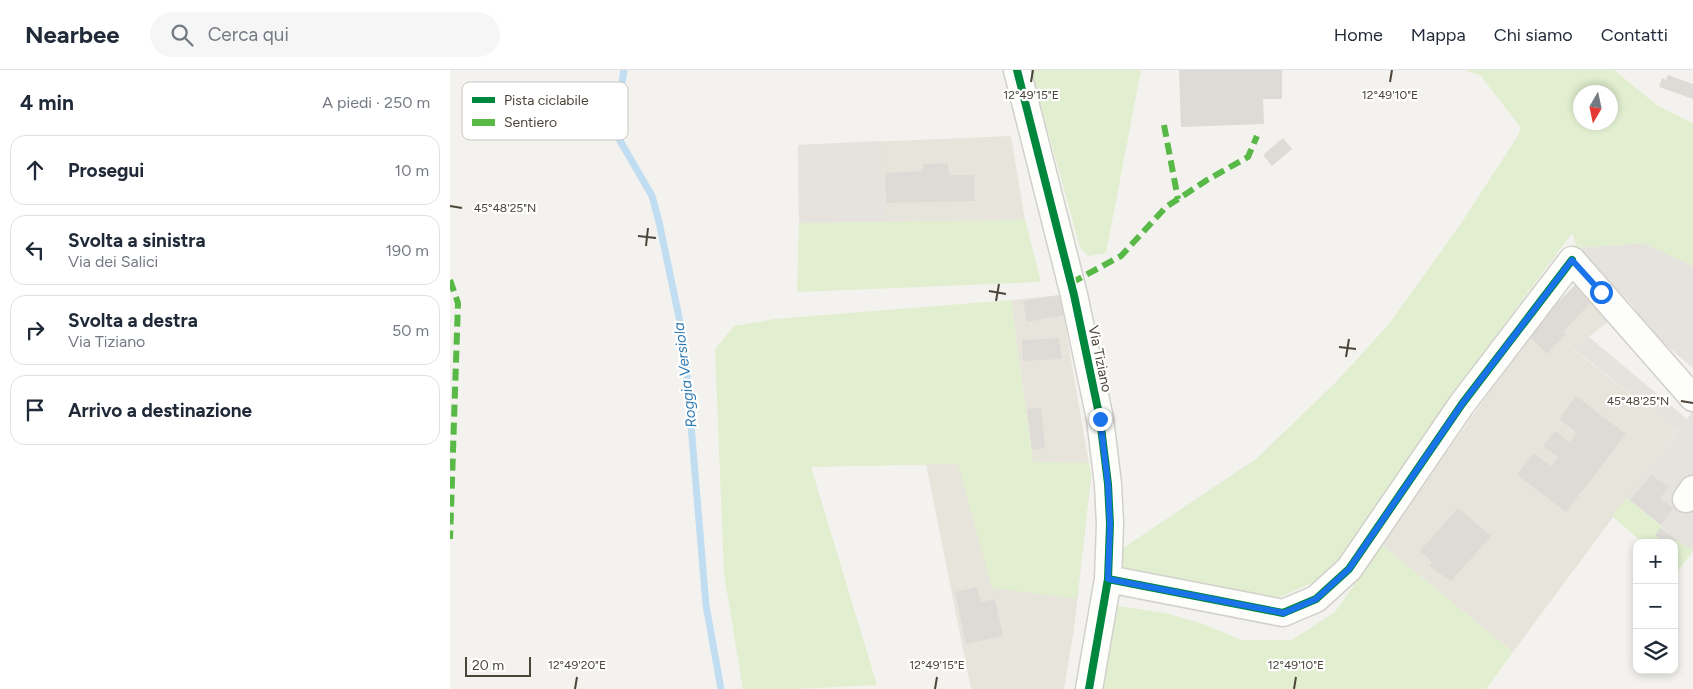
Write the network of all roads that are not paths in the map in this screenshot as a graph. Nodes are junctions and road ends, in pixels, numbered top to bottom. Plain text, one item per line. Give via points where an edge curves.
1 (1018, 70) edge
2 (1693, 398) edge
3 (1108, 579) junction
4 (1089, 689) edge

1 - 3 street, Via Tiziano via 1074,295 1100,419 1108,484
2 - 3 street via 1572,260 1462,404 1349,569 1316,599 1284,613
3 - 4 street, Via Tiziano

